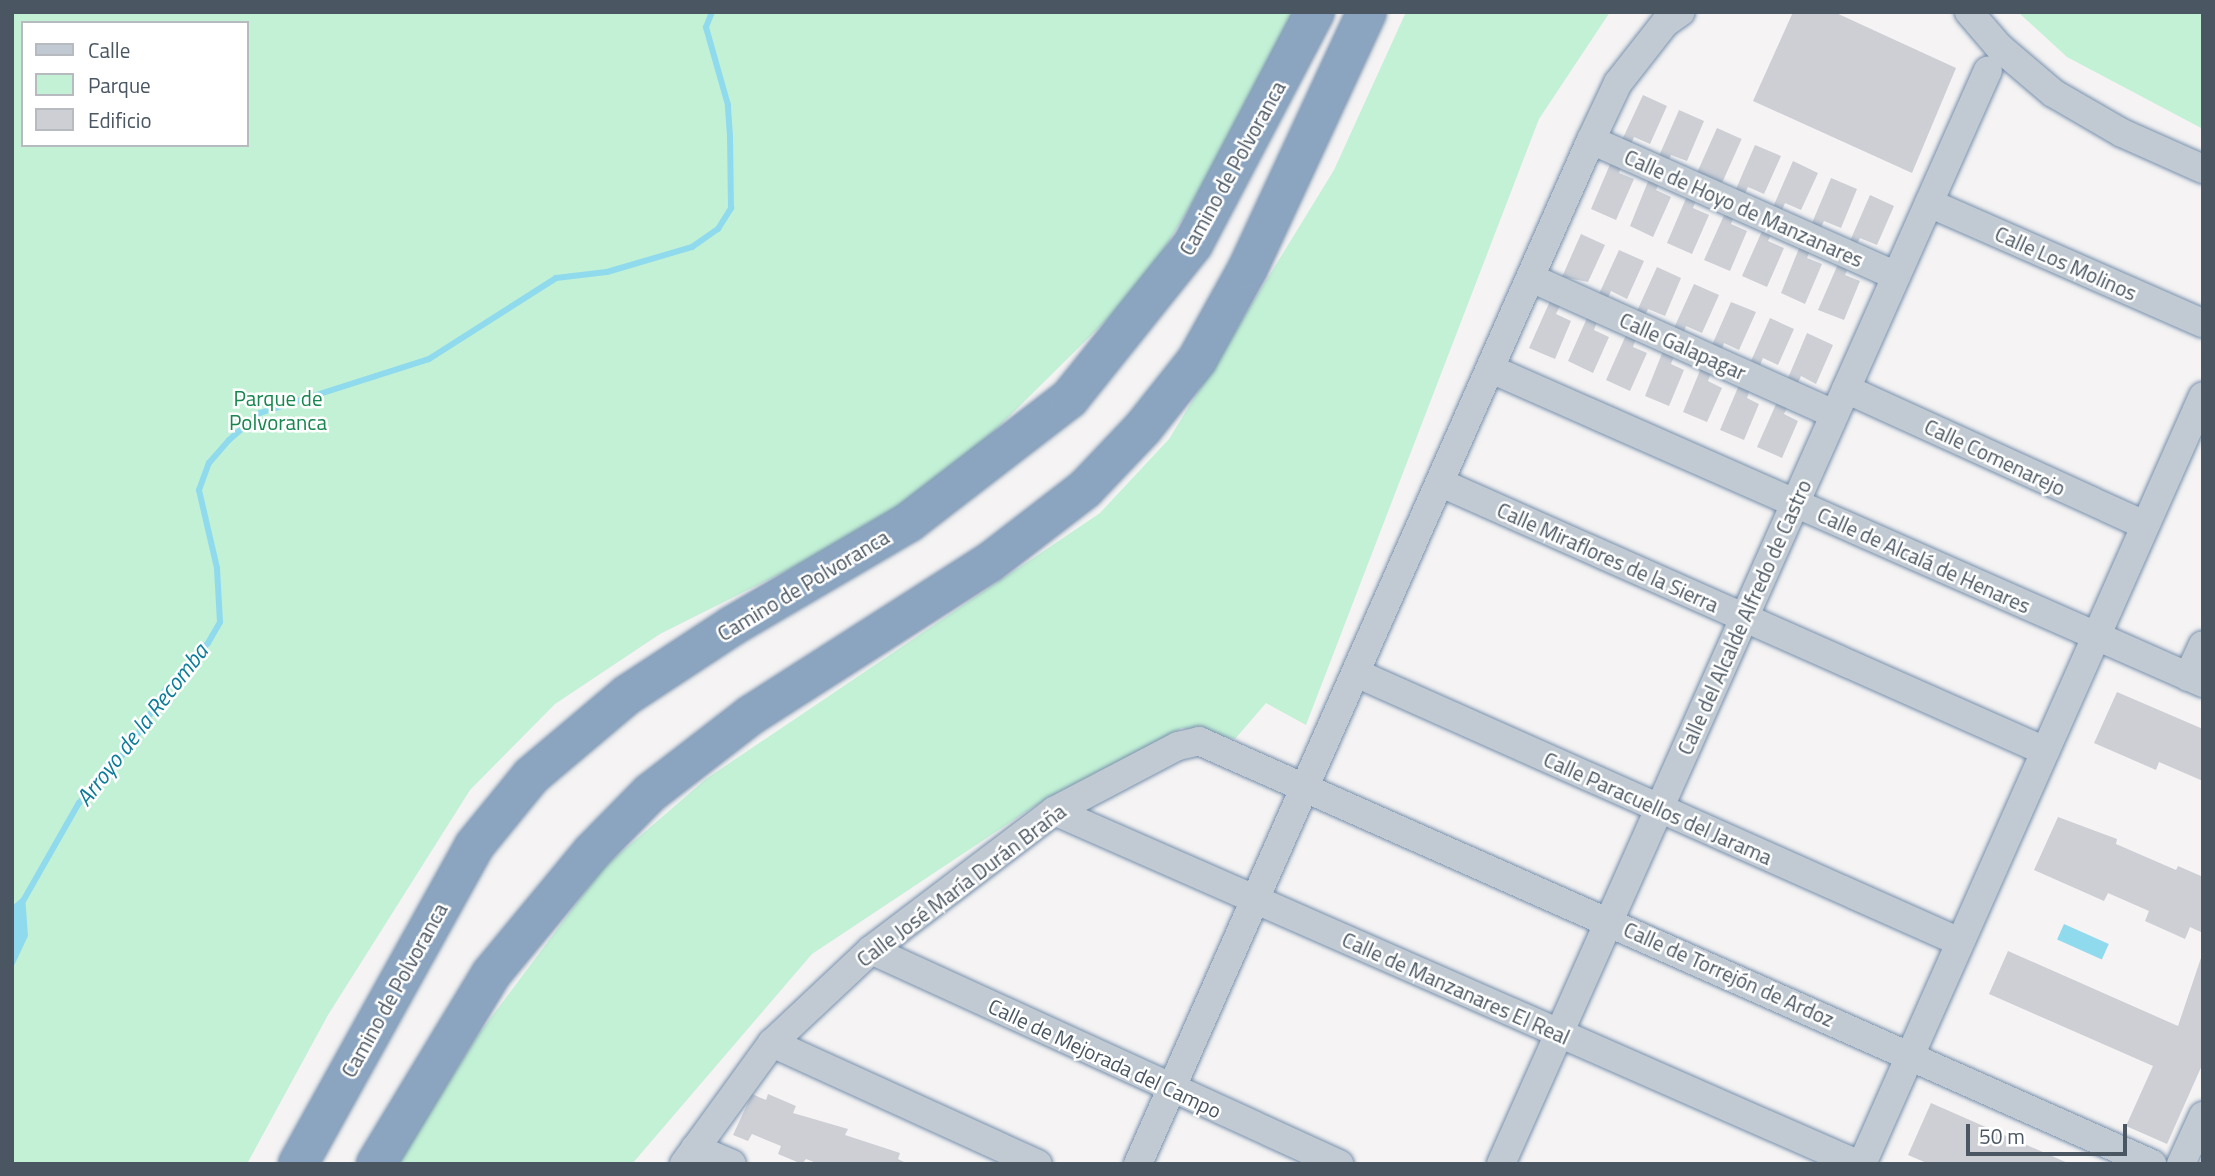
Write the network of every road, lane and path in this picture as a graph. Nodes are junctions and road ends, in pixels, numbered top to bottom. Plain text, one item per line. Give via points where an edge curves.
1 (1315, 12) edge
2 (1367, 12) edge
3 (1681, 12) edge
4 (1969, 12) edge
5 (1981, 23) edge
6 (1988, 70) dead end
7 (1591, 140) junction
8 (2203, 169) edge
9 (1929, 203) junction
10 (1896, 276) junction
11 (1531, 278) junction
12 (2203, 323) edge
13 (1491, 369) junction
14 (2203, 396) edge
15 (1840, 401) junction
16 (1441, 482) junction
17 (1795, 502) junction
18 (2145, 525) junction
19 (1744, 617) junction
20 (2096, 636) junction
21 (2203, 645) edge
22 (1356, 673) junction
23 (2196, 680) edge
24 (2045, 751) junction
25 (1306, 786) junction
26 (1658, 809) junction
27 (1054, 811) junction
28 (474, 846) junction
29 (1255, 900) junction
30 (1609, 920) junction
31 (1960, 943) junction
32 (871, 950) junction
33 (1558, 1033) junction
34 (772, 1043) junction
35 (1910, 1056) junction
36 (1171, 1090) junction
37 (2203, 1116) edge
38 (690, 1156) edge
39 (278, 1164) edge
40 (298, 1164) edge
41 (376, 1164) edge
42 (732, 1164) edge
43 (1038, 1164) edge
44 (1138, 1164) edge
45 (1339, 1164) edge
46 (1501, 1164) edge
47 (1859, 1164) edge
48 (2152, 1164) edge
49 (2181, 1164) edge

1 - 28 highway, Camino de Polvoranca via 1193,244 1069,399 909,522 627,695 531,776
2 - 41 highway via 1248,268 1197,360 1143,428 1085,489 989,563 751,715 650,793 592,852 491,974
3 - 7 street via 1665,23 1618,83
4 - 5 street
5 - 8 street via 2053,93 2122,134
6 - 9 street, Calle del Alcalde Alfredo de Castro
7 - 10 street, Calle de Hoyo de Manzanares
7 - 11 street
9 - 10 street, Calle del Alcalde Alfredo de Castro
9 - 12 street, Calle Los Molinos
10 - 15 street, Calle del Alcalde Alfredo de Castro
11 - 13 street
11 - 15 street, Calle Galapagar
13 - 16 street
13 - 17 street, Calle de Alcalá de Henares
14 - 18 street
15 - 17 street, Calle del Alcalde Alfredo de Castro
15 - 18 street, Calle Comenarejo
16 - 19 street, Calle Miraflores de la Sierra
16 - 22 street
17 - 19 street, Calle del Alcalde Alfredo de Castro
17 - 20 street, Calle de Alcalá de Henares
18 - 20 street
19 - 24 street, Calle Miraflores de la Sierra
19 - 26 street, Calle del Alcalde Alfredo de Castro
20 - 23 street, Calle de Alcalá de Henares
20 - 24 street
21 - 23 street
22 - 25 street
22 - 26 street, Calle Paracuellos del Jarama
24 - 31 street
25 - 27 street, Calle José María Durán Braña via 1199,741 1178,746
25 - 29 street
25 - 30 street, Calle de Torrejón de Ardoz
26 - 30 street, Calle del Alcalde Alfredo de Castro
26 - 31 street, Calle Paracuellos del Jarama
27 - 29 street, Calle de Manzanares El Real
27 - 32 street, Calle José María Durán Braña
28 - 39 highway via 422,900
28 - 40 highway, Camino de Polvoranca
29 - 33 street, Calle de Manzanares El Real
29 - 36 street
30 - 33 street, Calle del Alcalde Alfredo de Castro
30 - 35 street, Calle de Torrejón de Ardoz
31 - 35 street
32 - 34 street, Calle José María Durán Braña
32 - 36 street, Calle de Mejorada del Campo
33 - 46 street, Calle del Alcalde Alfredo de Castro
33 - 47 street, Calle de Manzanares El Real
34 - 38 street, Calle José María Durán Braña
34 - 43 street
35 - 47 street
35 - 48 street, Calle de Torrejón de Ardoz
36 - 44 street
36 - 45 street, Calle de Mejorada del Campo
37 - 49 street
38 - 42 street

